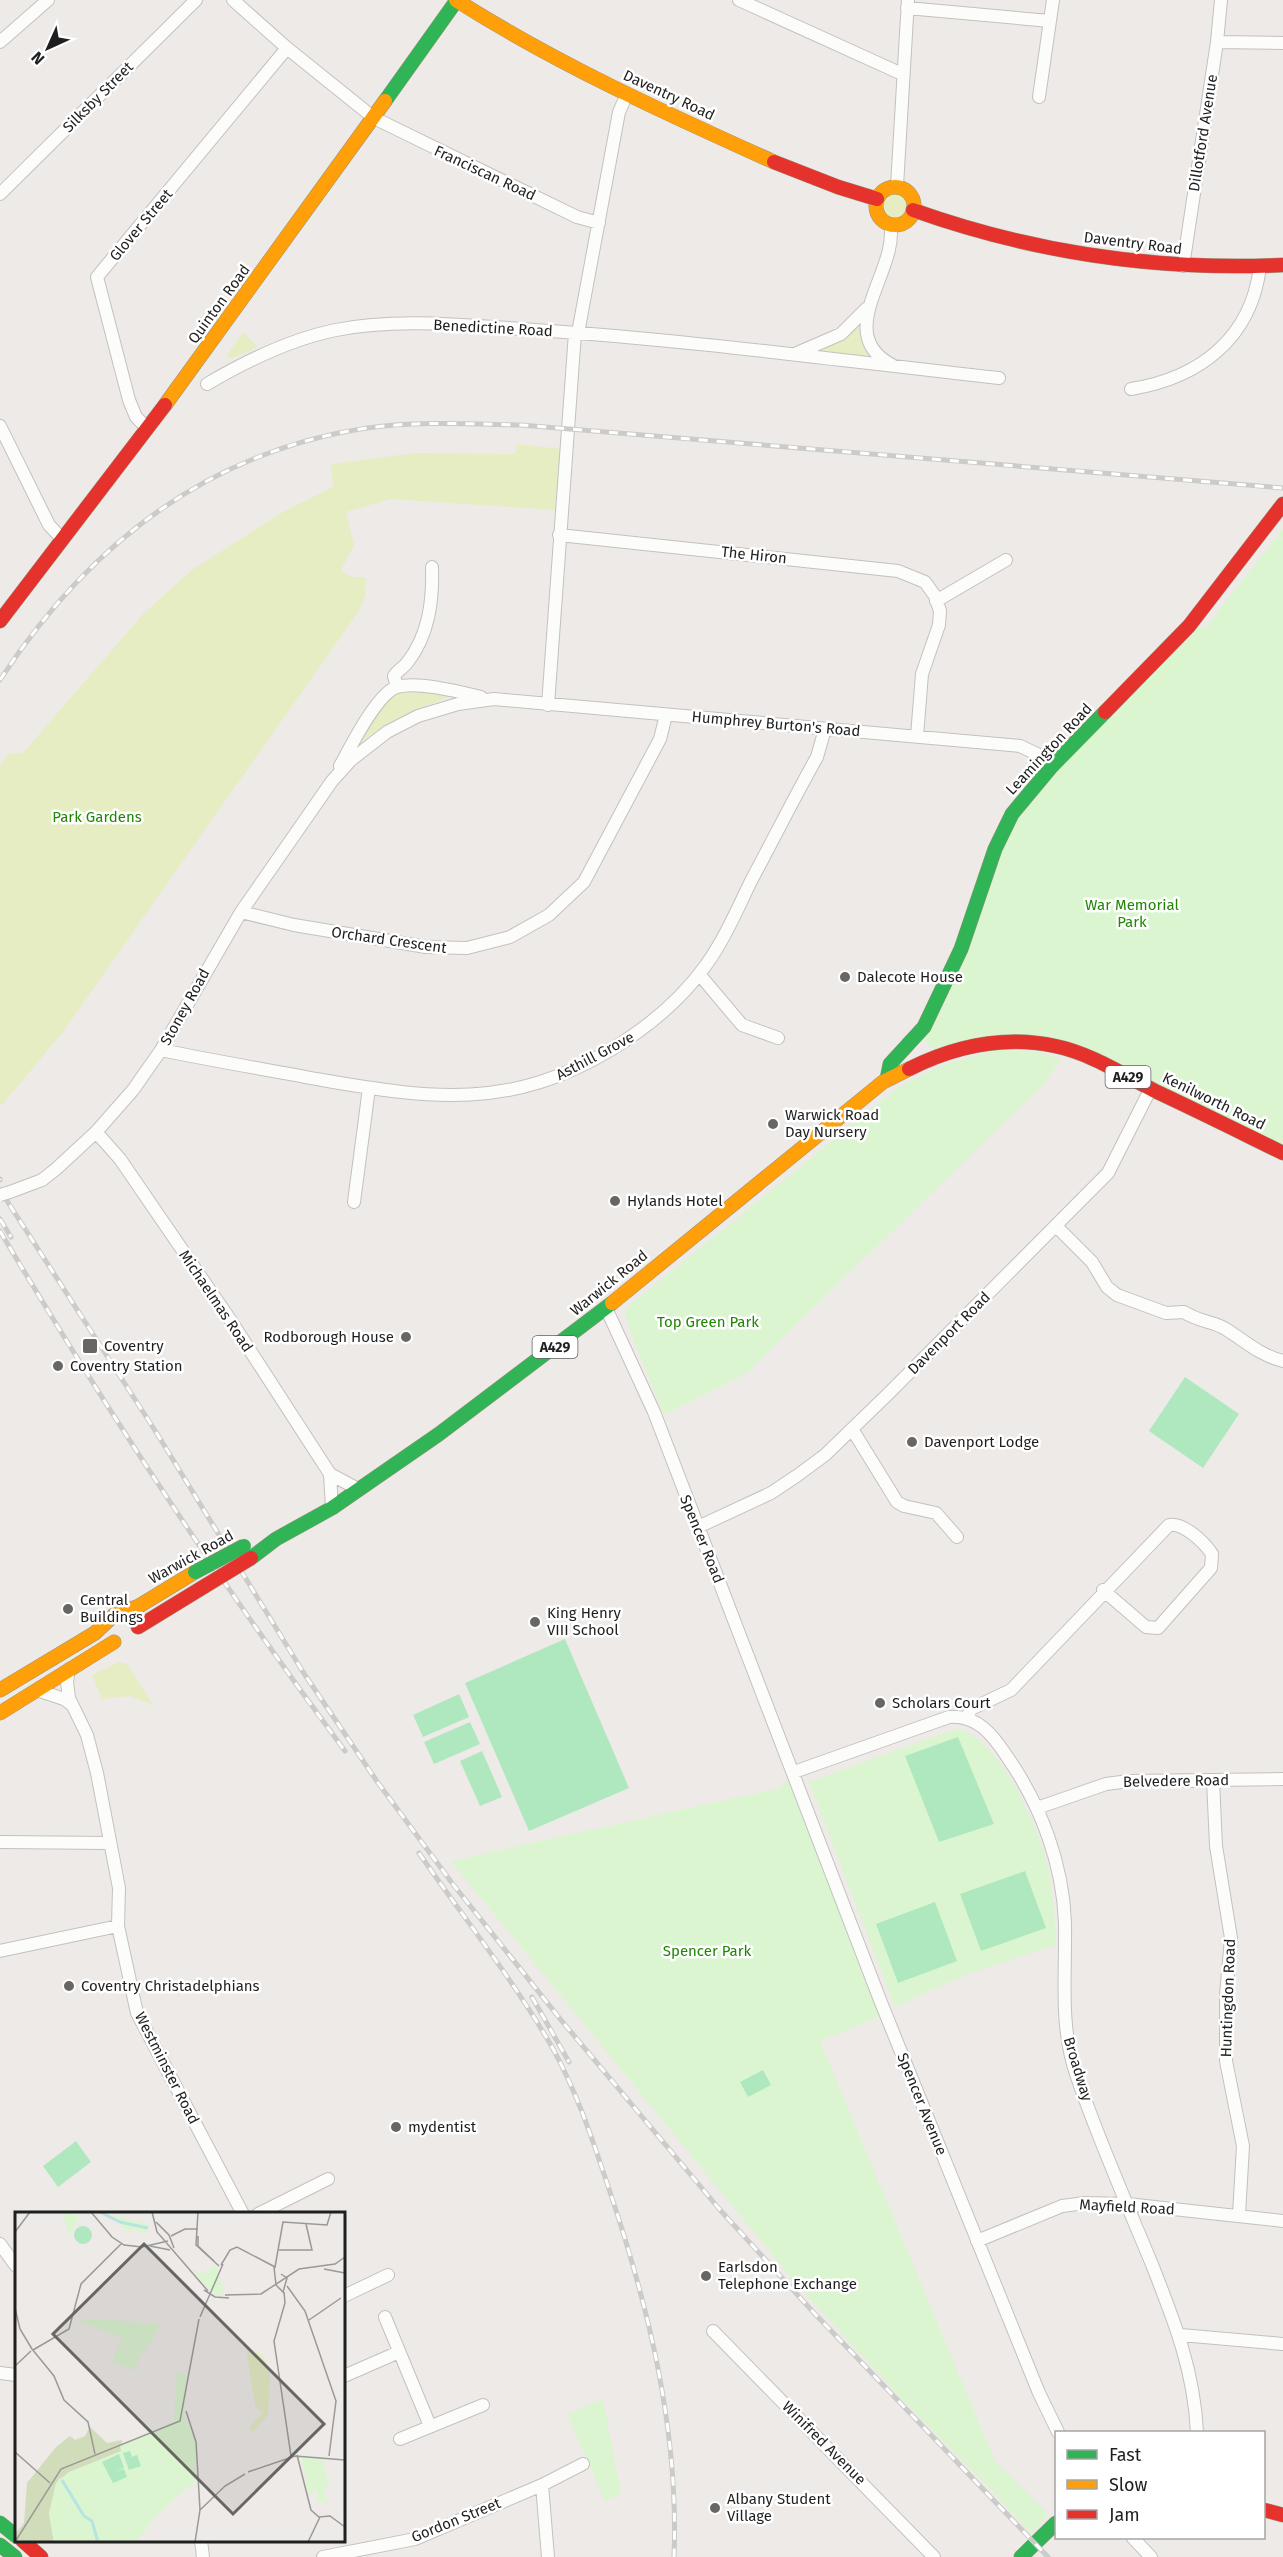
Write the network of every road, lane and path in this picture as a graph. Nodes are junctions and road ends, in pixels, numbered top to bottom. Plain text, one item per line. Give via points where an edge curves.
1 (48, 0) edge
2 (196, 0) edge
3 (233, 0) edge
4 (457, 0) edge
5 (739, 0) edge
6 (1053, 0) edge
7 (1221, 0) edge
8 (908, 4) edge
9 (1050, 21) junction
10 (0, 42) edge
11 (1217, 42) junction
12 (1283, 43) edge
13 (287, 48) junction
14 (902, 74) junction
15 (627, 93) junction
16 (1039, 97) dead end
17 (374, 118) junction
18 (897, 186) junction
19 (0, 195) edge
20 (876, 199) junction
21 (914, 210) junction
22 (599, 223) junction
23 (890, 224) junction
24 (1183, 266) junction
25 (1283, 266) edge
26 (1260, 267) junction
27 (869, 305) junction
28 (576, 333) junction
29 (790, 354) junction
30 (899, 367) junction
31 (999, 378) dead end
32 (207, 384) dead end
33 (1131, 388) dead end
34 (0, 426) edge
35 (147, 428) junction
36 (1283, 504) edge
37 (559, 534) junction
38 (62, 539) junction
39 (1006, 560) dead end
40 (432, 567) dead end
41 (936, 601) junction
42 (0, 621) edge
43 (397, 687) junction
44 (494, 699) junction
45 (548, 705) junction
46 (666, 714) junction
47 (418, 716) joint
48 (825, 729) junction
49 (917, 736) junction
50 (1052, 766) junction
51 (332, 781) junction
52 (241, 912) junction
53 (699, 974) junction
54 (924, 1027) junction
55 (778, 1038) dead end
56 (927, 1044) junction
57 (962, 1047) junction
58 (161, 1050) junction
59 (924, 1062) junction
60 (887, 1079) junction
61 (369, 1088) junction
62 (1151, 1088) junction
63 (96, 1131) junction
64 (1283, 1153) edge
65 (5, 1193) edge
66 (354, 1202) dead end
67 (1057, 1227) junction
68 (606, 1308) junction
69 (1283, 1361) edge
70 (852, 1429) junction
71 (330, 1474) junction
72 (358, 1489) junction
73 (332, 1508) junction
74 (698, 1527) junction
75 (957, 1536) dead end
76 (276, 1539) junction
77 (1104, 1590) junction
78 (125, 1612) junction
79 (108, 1621) junction
80 (133, 1636) junction
81 (114, 1642) junction
82 (69, 1669) junction
83 (0, 1690) edge
84 (37, 1690) junction
85 (72, 1705) junction
86 (3, 1708) edge
87 (967, 1718) junction
88 (794, 1772) junction
89 (1283, 1779) edge
90 (1213, 1780) junction
91 (1037, 1808) junction
92 (0, 1842) edge
93 (110, 1843) junction
94 (117, 1926) junction
95 (0, 1951) edge
96 (328, 2179) dead end
97 (1127, 2204) junction
98 (242, 2212) edge
99 (262, 2212) edge
100 (1239, 2216) junction
101 (1283, 2221) edge
102 (977, 2241) junction
103 (0, 2244) edge
104 (15, 2265) edge
105 (388, 2275) dead end
106 (345, 2296) edge
107 (385, 2317) dead end
108 (713, 2331) dead end
109 (1180, 2335) junction
110 (1283, 2344) edge
111 (399, 2352) junction
112 (0, 2373) edge
113 (15, 2375) edge
114 (345, 2376) edge
115 (483, 2404) dead end
116 (430, 2426) junction
117 (1057, 2431) edge
118 (1197, 2431) edge
119 (400, 2439) dead end
120 (583, 2464) dead end
121 (542, 2484) junction
122 (1265, 2510) edge
123 (1283, 2515) edge
124 (0, 2523) edge
125 (1055, 2524) edge
126 (15, 2535) edge
127 (1134, 2539) edge
128 (23, 2542) edge
129 (201, 2542) edge
130 (0, 2545) edge
131 (373, 2553) edge
132 (15, 2557) edge
133 (41, 2557) edge
134 (203, 2557) edge
135 (323, 2557) edge
136 (548, 2557) edge
137 (934, 2557) edge
138 (1021, 2557) edge
139 (1151, 2557) edge

1 - 10 street
2 - 19 street, Silksby Street
3 - 13 street, Franciscan Road
4 - 15 main road, Daventry Road via 527,42
4 - 17 main road, Quinton Road
5 - 14 street
6 - 9 street
7 - 11 street, Dillotford Avenue
8 - 9 street
8 - 14 street
9 - 16 street
11 - 12 street
11 - 24 street, Dillotford Avenue
13 - 17 street, Franciscan Road
13 - 35 street, Glover Street via 97,277 129,400 136,417
14 - 18 street
15 - 20 main road, Daventry Road via 748,150
15 - 22 street via 619,112
17 - 22 street, Franciscan Road via 577,217
17 - 35 main road, Quinton Road
18 - 20 main road via 885,189
18 - 21 main road via 910,194
20 - 23 main road via 879,216
21 - 23 main road via 905,222
21 - 24 main road, Daventry Road via 1034,245 1138,264
22 - 28 street
23 - 27 street, Benedictine Road via 890,242
24 - 26 main road, Daventry Road
25 - 26 main road, Daventry Road
26 - 33 street via 1248,310 1220,349 1176,378
27 - 29 street, Benedictine Road via 841,334
27 - 30 street, Benedictine Road via 866,330 870,344 880,358
28 - 29 street, Benedictine Road
28 - 32 street, Benedictine Road via 434,324 338,330 295,342
28 - 37 street
29 - 30 street, Benedictine Road
30 - 31 street
34 - 38 street via 49,525
35 - 38 main road, Quinton Road
36 - 50 main road, Leamington Road via 1189,626
37 - 41 street, The Hiron via 898,571 925,582
37 - 45 street
38 - 42 main road, Quinton Road
39 - 41 street
40 - 43 street via 433,592 425,632 394,676
41 - 49 street via 940,621 922,674
43 - 44 street, Humphrey Burton's Road via 455,691
43 - 51 street, Stoney Road via 385,696 366,722
44 - 45 street, Humphrey Burton's Road
44 - 47 street, Humphrey Burton's Road
45 - 46 street, Humphrey Burton's Road
46 - 48 street, Humphrey Burton's Road
46 - 52 street, Orchard Crescent via 660,739 588,876 555,910 510,937 467,948 437,948 294,925
47 - 51 street, Stoney Road via 367,746
48 - 49 street, Humphrey Burton's Road
48 - 53 street, Asthill Grove via 817,757 721,942
49 - 50 street, Humphrey Burton's Road via 1020,746
50 - 54 main road, Leamington Road via 1005,826 961,949
51 - 52 street, Stoney Road
52 - 58 street, Stoney Road
53 - 55 street via 742,1025
53 - 61 street, Asthill Grove via 639,1032 545,1082 499,1093 452,1097
54 - 56 main road
54 - 60 main road, Leamington Road via 890,1064
56 - 57 main road via 939,1050
56 - 59 main road
57 - 59 main road, Kenilworth Road / A429
57 - 62 main road, Kenilworth Road / A429 via 1011,1041 1046,1044
58 - 61 street, Asthill Grove
58 - 63 street, Stoney Road via 133,1090
59 - 60 main road, Warwick Road / A429
60 - 68 main road, Warwick Road / A429
61 - 66 street
62 - 64 main road, Kenilworth Road / A429
62 - 67 street, Davenport Road via 1116,1163
63 - 65 street, Stoney Road via 42,1179
63 - 71 street, Michaelmas Road via 120,1159 231,1321
67 - 69 street via 1092,1262 1107,1287 1117,1295 1166,1313 1184,1312 1224,1328 1264,1355
67 - 70 street, Davenport Road
68 - 72 main road, Warwick Road / A429 via 446,1429
68 - 74 street, Spencer Road via 654,1412
70 - 74 street, Davenport Road via 817,1461 771,1493
70 - 75 street via 897,1502 936,1513
71 - 72 street, Michaelmas Road
71 - 73 street, Michaelmas Road
72 - 73 main road, Warwick Road / A429
73 - 76 main road, Warwick Road / A429
74 - 88 street, Spencer Road
76 - 78 main road, Warwick Road / A429, bridge via 244,1546
76 - 80 main road, Warwick Road / A429, bridge
77 - 77 street via 1168,1525 1183,1527 1212,1554 1211,1568 1158,1628 1146,1627
77 - 87 street via 1011,1689 971,1709
78 - 79 main road, Warwick Road / A429 via 116,1613
78 - 80 main road via 135,1619
79 - 81 main road via 108,1635
79 - 83 main road, Warwick Road / A429 via 95,1633
80 - 81 main road
81 - 82 main road
82 - 84 main road
82 - 85 street, Westminster Road via 67,1688
84 - 85 street
84 - 86 main road
85 - 93 street, Westminster Road via 87,1735
87 - 88 street via 949,1717
87 - 91 street, Broadway via 985,1728 998,1743
88 - 102 street, Spencer Avenue
89 - 90 street, Belvedere Road
90 - 91 street, Belvedere Road via 1149,1779 1106,1784
90 - 100 street, Huntingdon Road via 1216,1846 1230,1932 1224,2038 1228,2081 1243,2146
91 - 97 street, Broadway via 1055,1859 1063,1901 1063,2003 1071,2058
92 - 93 street
93 - 94 street, Westminster Road via 119,1888
94 - 95 street
94 - 98 street, Westminster Road via 137,2013
96 - 99 street
97 - 100 street, Mayfield Road
97 - 102 street, Mayfield Road via 1085,2202 1062,2206
97 - 109 street, Broadway
100 - 101 street, Mayfield Road
102 - 117 street, Spencer Avenue
103 - 104 street
105 - 106 street
107 - 111 street
108 - 137 street, Winifred Avenue
109 - 110 street
109 - 118 street, Broadway via 1194,2394
111 - 114 street
111 - 116 street
112 - 113 street
115 - 116 street
116 - 119 street
120 - 121 street, Gordon Street
121 - 131 street, Gordon Street
121 - 136 street
122 - 123 main road
124 - 126 main road
125 - 138 main road
127 - 139 street
128 - 133 main road
129 - 134 street
130 - 132 main road
131 - 135 street, Gordon Street

